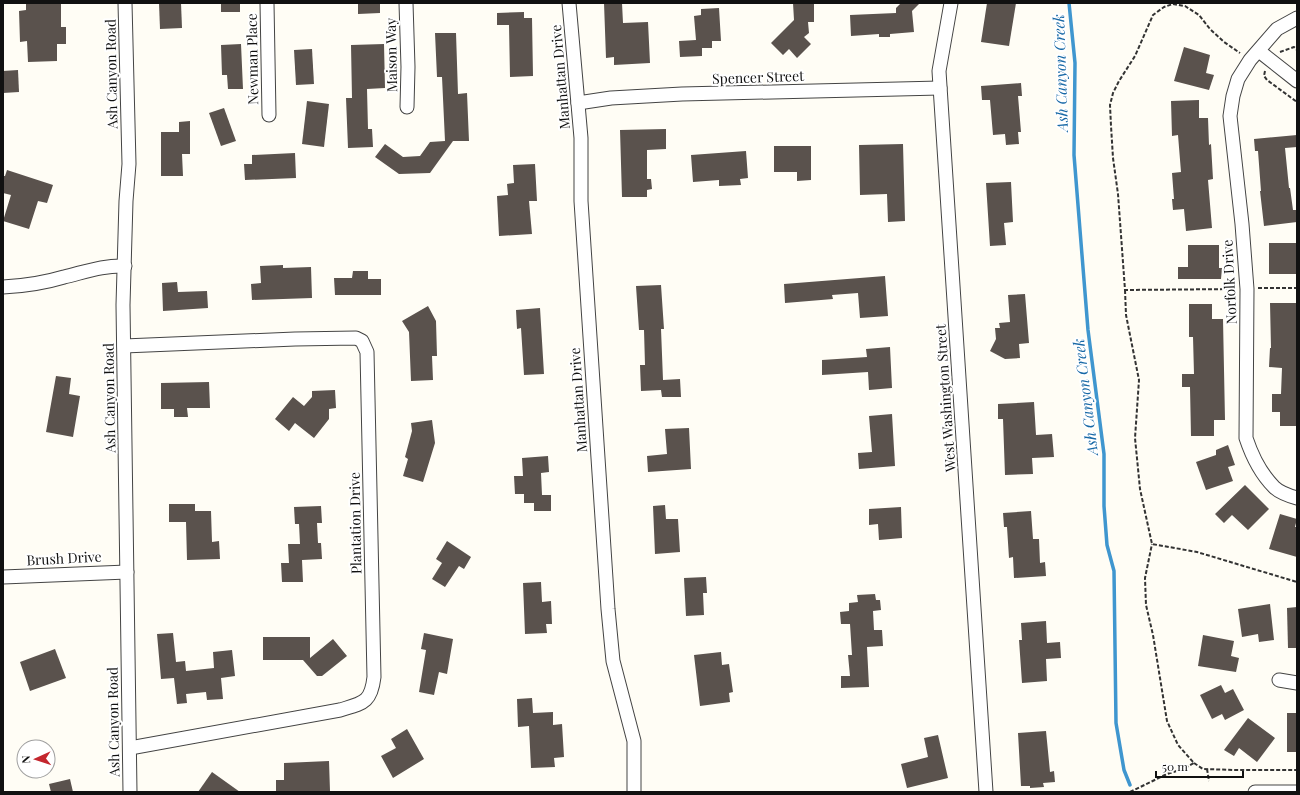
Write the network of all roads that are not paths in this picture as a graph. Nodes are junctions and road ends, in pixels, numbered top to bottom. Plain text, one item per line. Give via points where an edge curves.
1 (125, 3) edge
2 (267, 3) edge
3 (406, 3) edge
4 (569, 3) edge
5 (951, 3) edge
6 (1297, 18) edge
7 (1254, 56) junction
8 (1297, 82) edge
9 (940, 88) junction
10 (578, 103) junction
11 (407, 107) dead end
12 (269, 115) dead end
13 (125, 266) junction
14 (3, 287) edge
15 (124, 346) junction
16 (1297, 498) edge
17 (127, 572) junction
18 (3, 577) edge
19 (1279, 680) dead end
20 (1297, 683) edge
21 (130, 748) junction
22 (130, 792) edge
23 (634, 792) edge
24 (986, 792) edge
25 (1254, 792) edge
26 (1297, 792) edge

1 - 13 street, Ash Canyon Road via 129,164
2 - 12 street, Newman Place
3 - 11 street, Maison Way
4 - 10 street, Manhattan Drive
5 - 9 street, West Washington Street via 940,72
6 - 7 street, Norfolk Drive via 1277,29
7 - 8 street
7 - 16 street, Norfolk Drive via 1238,79 1230,116 1247,289 1246,438 1251,454 1263,474 1275,488
9 - 10 street, Spencer Street via 682,94 611,98
9 - 24 street, West Washington Street
10 - 23 street, Manhattan Drive via 608,609 613,662 634,741
13 - 14 street via 112,265 48,282
13 - 15 street, Ash Canyon Road
15 - 17 street, Ash Canyon Road
15 - 21 street, Plantation Drive via 295,339 356,338 362,342 367,352 374,677 372,692 358,705
17 - 18 street, Brush Drive
17 - 21 street, Ash Canyon Road
19 - 20 street
21 - 22 street, Ash Canyon Road
25 - 26 street

